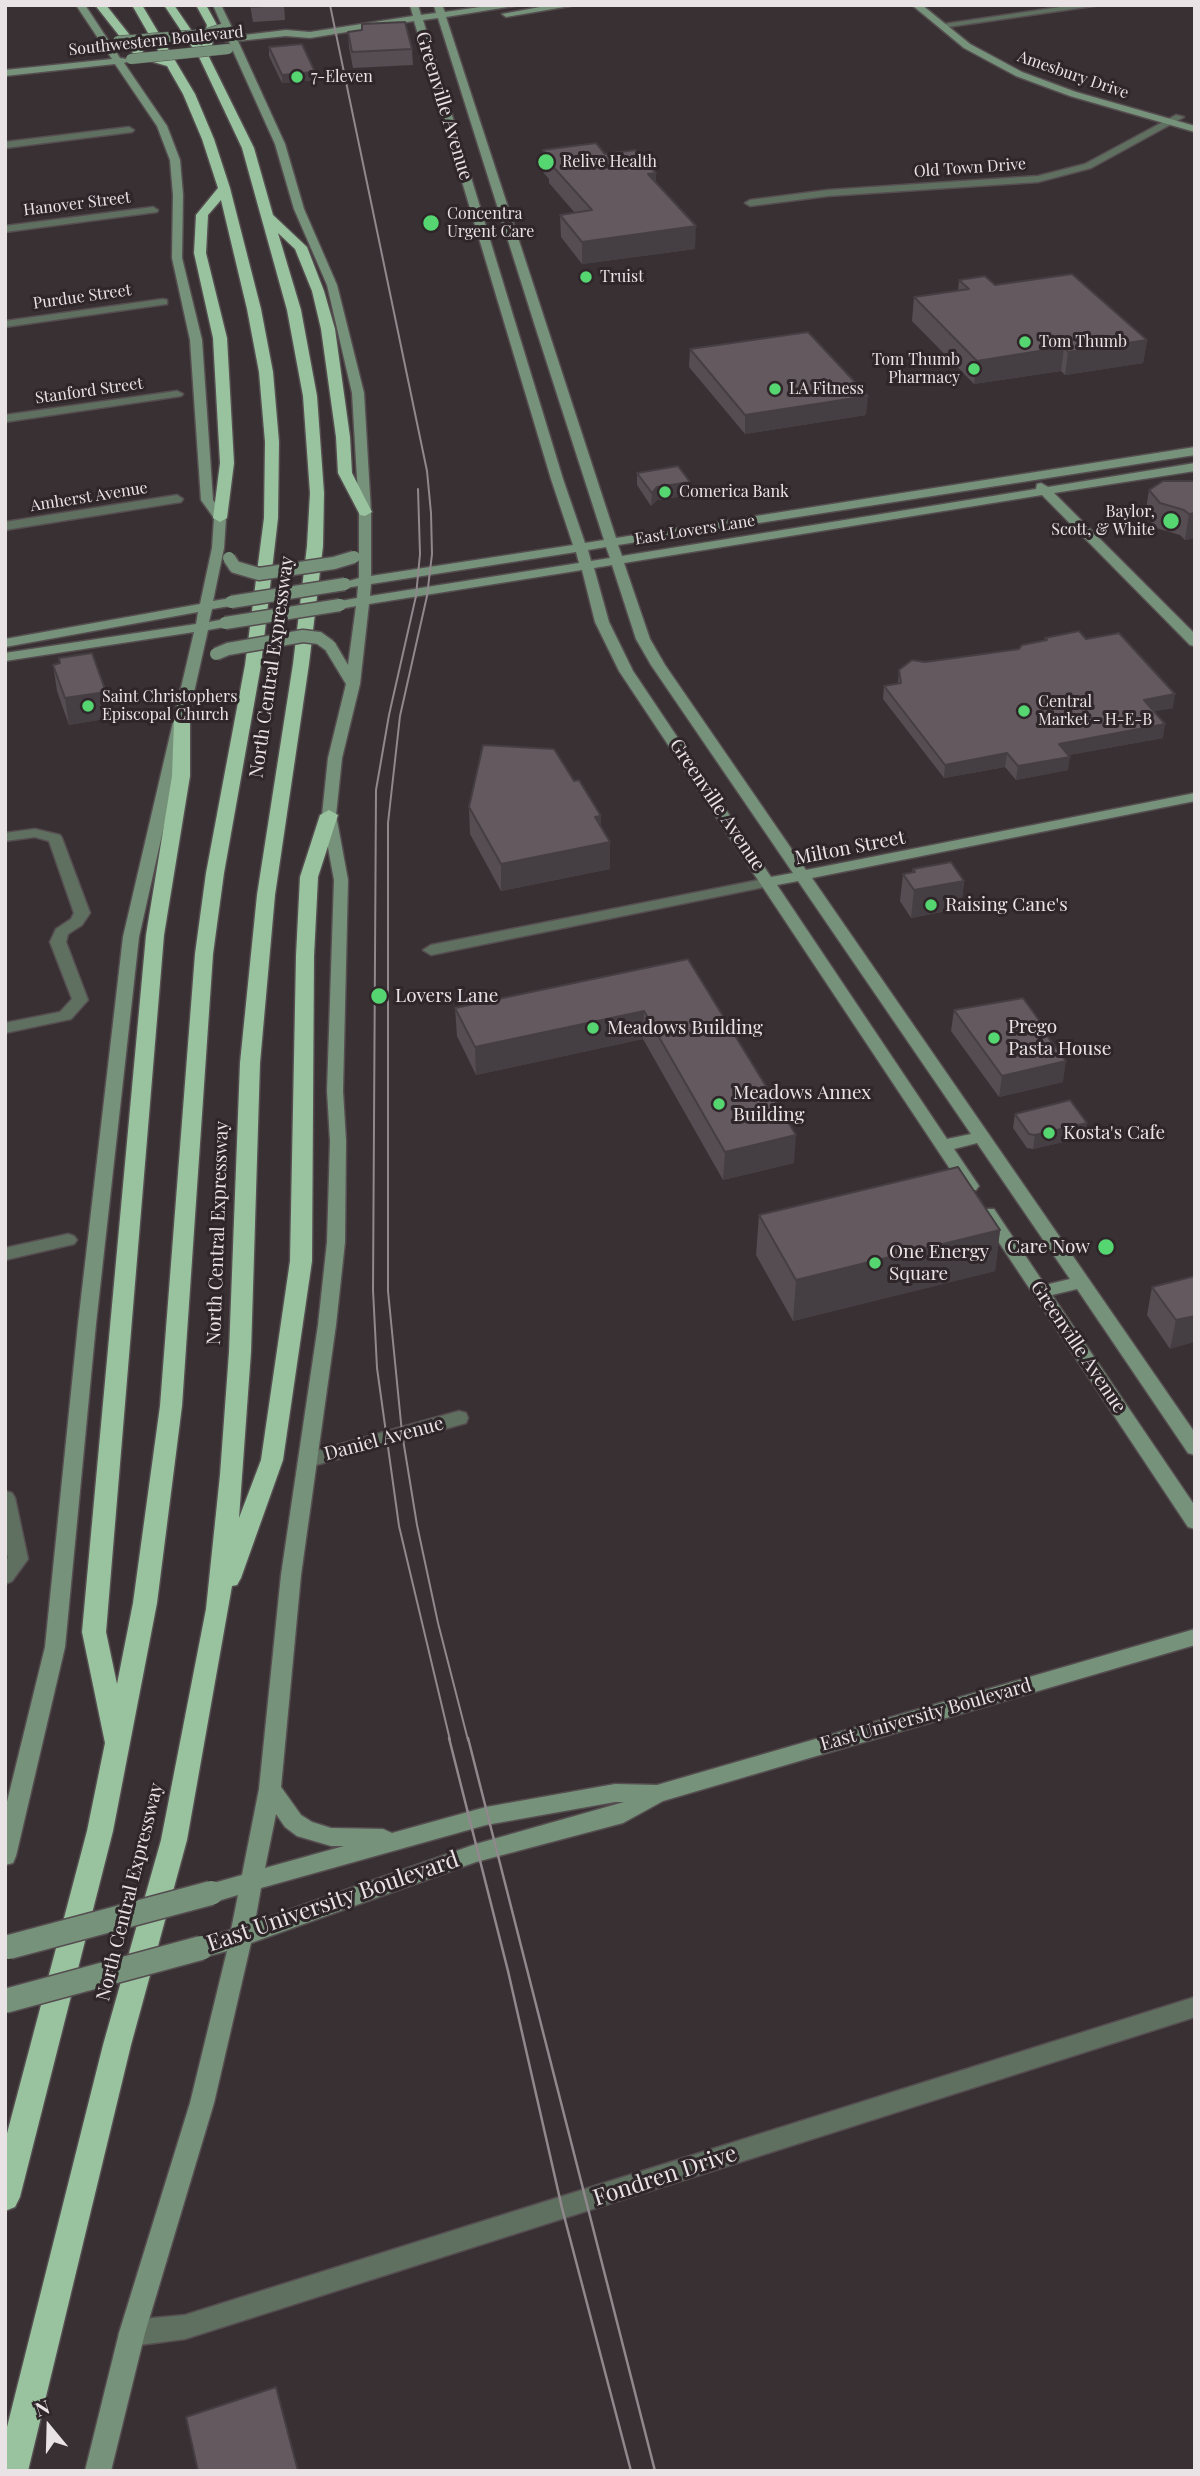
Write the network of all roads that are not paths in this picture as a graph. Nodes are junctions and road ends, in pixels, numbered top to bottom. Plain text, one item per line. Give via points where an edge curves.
1 (80, 5) edge
2 (100, 5) edge
3 (137, 5) edge
4 (169, 5) edge
5 (201, 5) edge
6 (217, 5) edge
7 (414, 5) edge
8 (438, 5) edge
9 (516, 5) edge
10 (572, 5) edge
11 (916, 5) edge
12 (1096, 5) edge
13 (489, 13) junction
14 (946, 14) dead end
15 (442, 19) junction
16 (418, 22) junction
17 (956, 22) junction
18 (941, 25) junction
19 (224, 27) junction
20 (104, 40) junction
21 (231, 44) junction
22 (122, 56) junction
23 (205, 59) junction
24 (175, 67) junction
25 (5, 70) edge
26 (1042, 73) junction
27 (1026, 77) junction
28 (465, 90) junction
29 (439, 91) junction
30 (1175, 119) junction
31 (1195, 122) edge
32 (129, 130) dead end
33 (1195, 130) edge
34 (5, 145) edge
35 (484, 149) junction
36 (459, 151) junction
37 (224, 188) junction
38 (750, 203) dead end
39 (153, 209) dead end
40 (267, 215) junction
41 (509, 228) junction
42 (5, 229) edge
43 (481, 230) junction
44 (163, 302) dead end
45 (5, 324) edge
46 (177, 394) dead end
47 (5, 419) edge
48 (1195, 450) edge
49 (1195, 467) edge
50 (1031, 477) junction
51 (1045, 491) junction
52 (177, 499) dead end
53 (365, 512) junction
54 (220, 518) junction
55 (5, 526) edge
56 (366, 542) junction
57 (611, 543) junction
58 (218, 548) junction
59 (581, 548) junction
60 (616, 561) junction
61 (587, 566) junction
62 (365, 581) junction
63 (362, 601) junction
64 (204, 607) junction
65 (200, 627) junction
66 (1195, 642) edge
67 (5, 643) edge
68 (5, 657) edge
69 (191, 672) junction
70 (353, 684) junction
71 (182, 721) junction
72 (1195, 797) edge
73 (329, 815) junction
74 (5, 837) edge
75 (805, 877) junction
76 (769, 882) junction
77 (431, 950) dead end
78 (5, 1028) edge
79 (983, 1136) junction
80 (943, 1146) junction
81 (68, 1240) dead end
82 (5, 1254) edge
83 (1081, 1282) junction
84 (1041, 1292) junction
85 (459, 1418) dead end
86 (1195, 1448) edge
87 (309, 1460) junction
88 (5, 1498) edge
89 (1195, 1522) edge
90 (5, 1576) edge
91 (218, 1609) junction
92 (1195, 1637) edge
93 (118, 1751) junction
94 (270, 1789) junction
95 (657, 1794) junction
96 (401, 1839) junction
97 (5, 1856) edge
98 (251, 1883) junction
99 (240, 1937) junction
100 (7, 1947) edge
101 (5, 2001) edge
102 (1195, 2007) edge
103 (5, 2197) edge
104 (132, 2333) junction
105 (12, 2471) edge
106 (98, 2471) edge

1 - 20 main road
2 - 24 highway via 140,55
3 - 24 highway, North Central Expressway
4 - 23 highway, North Central Expressway
5 - 23 highway via 212,25
6 - 19 main road
7 - 16 main road, Greenville Avenue
8 - 15 main road, Greenville Avenue
9 - 13 main road, Southwestern Boulevard
10 - 13 main road, Southwestern Boulevard
11 - 18 main road, Amesbury Drive
12 - 17 street
13 - 15 main road, Southwestern Boulevard
14 - 17 main road, Amesbury Drive
15 - 16 main road, Southwestern Boulevard
15 - 28 main road, Greenville Avenue
16 - 21 main road, Southwestern Boulevard via 310,35 301,40
16 - 29 main road, Greenville Avenue
17 - 18 street
17 - 26 main road, Amesbury Drive
18 - 27 main road, Amesbury Drive via 979,54
19 - 20 main road, bridge via 206,34 143,41
19 - 21 main road
20 - 22 main road
21 - 22 main road, Southwestern Boulevard, bridge
21 - 53 main road via 280,144 299,209 332,285 344,326 358,393
22 - 25 main road, Southwestern Boulevard
22 - 54 main road via 162,126 175,160 177,258 196,340 207,500
23 - 40 highway, North Central Expressway via 248,148
24 - 37 highway, North Central Expressway via 199,116
26 - 27 main road
26 - 30 main road, Amesbury Drive
27 - 30 main road, Amesbury Drive via 1073,94
28 - 29 main road
28 - 35 main road, Greenville Avenue
29 - 36 main road, Greenville Avenue
30 - 31 main road, Amesbury Drive
30 - 33 main road, Amesbury Drive
30 - 38 street, Old Town Drive via 1088,166 1038,179
32 - 34 street
35 - 36 main road
35 - 41 main road, Greenville Avenue
36 - 43 main road, Greenville Avenue
37 - 54 highway via 202,215 200,253 220,338 227,463
37 - 93 highway, North Central Expressway via 266,372 272,442 270,545 204,954 164,1468
39 - 42 street, Hanover Street
40 - 53 highway via 301,247 318,291 328,329 345,473
40 - 91 highway, North Central Expressway via 303,353 317,493 301,664 265,895 234,1448
41 - 43 main road
41 - 57 main road, Greenville Avenue
43 - 59 main road, Greenville Avenue
44 - 45 street, Purdue Street
46 - 47 street, Stanford Street
48 - 50 main road, East Lovers Lane
49 - 51 main road, East Lovers Lane
50 - 51 main road
50 - 57 main road, East Lovers Lane
51 - 60 main road, East Lovers Lane
51 - 66 main road
52 - 55 street, Amherst Avenue
53 - 56 main road
54 - 58 main road
56 - 58 main road, bridge via 354,556 334,563 259,574 235,567
56 - 62 main road
57 - 59 main road, East Lovers Lane
57 - 60 main road, Greenville Avenue
58 - 64 main road
59 - 61 main road, Greenville Avenue
59 - 62 main road, East Lovers Lane
60 - 61 main road, East Lovers Lane
60 - 75 main road, Greenville Avenue via 657,665
61 - 63 main road, East Lovers Lane
61 - 76 main road, Greenville Avenue via 602,622 626,671
62 - 63 main road
62 - 64 main road, East Lovers Lane, bridge
63 - 65 main road, East Lovers Lane, bridge
63 - 70 main road
64 - 65 main road
64 - 67 main road
65 - 68 main road
65 - 69 main road
69 - 70 main road, bridge via 228,649 303,636 319,638 330,646
69 - 71 main road
70 - 73 main road via 335,758
71 - 93 highway via 181,776 155,935 94,1632
71 - 97 main road via 131,937 55,1647
72 - 75 main road, Milton Street
73 - 87 main road via 341,880 336,1242
73 - 91 highway via 309,877 301,1261 285,1382 272,1460
74 - 78 street via 49,835 57,843 82,913 61,932 58,942 80,1000 65,1016
75 - 76 main road, Milton Street
75 - 79 main road, Greenville Avenue
76 - 77 street, Milton Street
76 - 80 main road, Greenville Avenue
79 - 80 main road
79 - 83 main road, Greenville Avenue
80 - 84 main road, Greenville Avenue
81 - 82 street
83 - 84 main road
83 - 86 main road, Greenville Avenue
84 - 89 main road, Greenville Avenue
85 - 87 street, Daniel Avenue
87 - 94 main road via 291,1575
88 - 90 street via 18,1559
91 - 105 highway, North Central Expressway via 174,1839 117,2045
92 - 95 main road, East University Boulevard
93 - 103 highway, North Central Expressway via 78,1924
94 - 96 main road via 293,1822 304,1829 331,1836
94 - 98 main road
95 - 96 main road, East University Boulevard via 615,1793 486,1816
95 - 99 main road, East University Boulevard via 623,1814 476,1853
96 - 98 main road, East University Boulevard
98 - 99 main road
98 - 100 main road, East University Boulevard, bridge
99 - 101 main road, East University Boulevard, bridge
99 - 104 main road via 202,2103
102 - 104 street, Fondren Drive via 185,2327
104 - 106 main road

